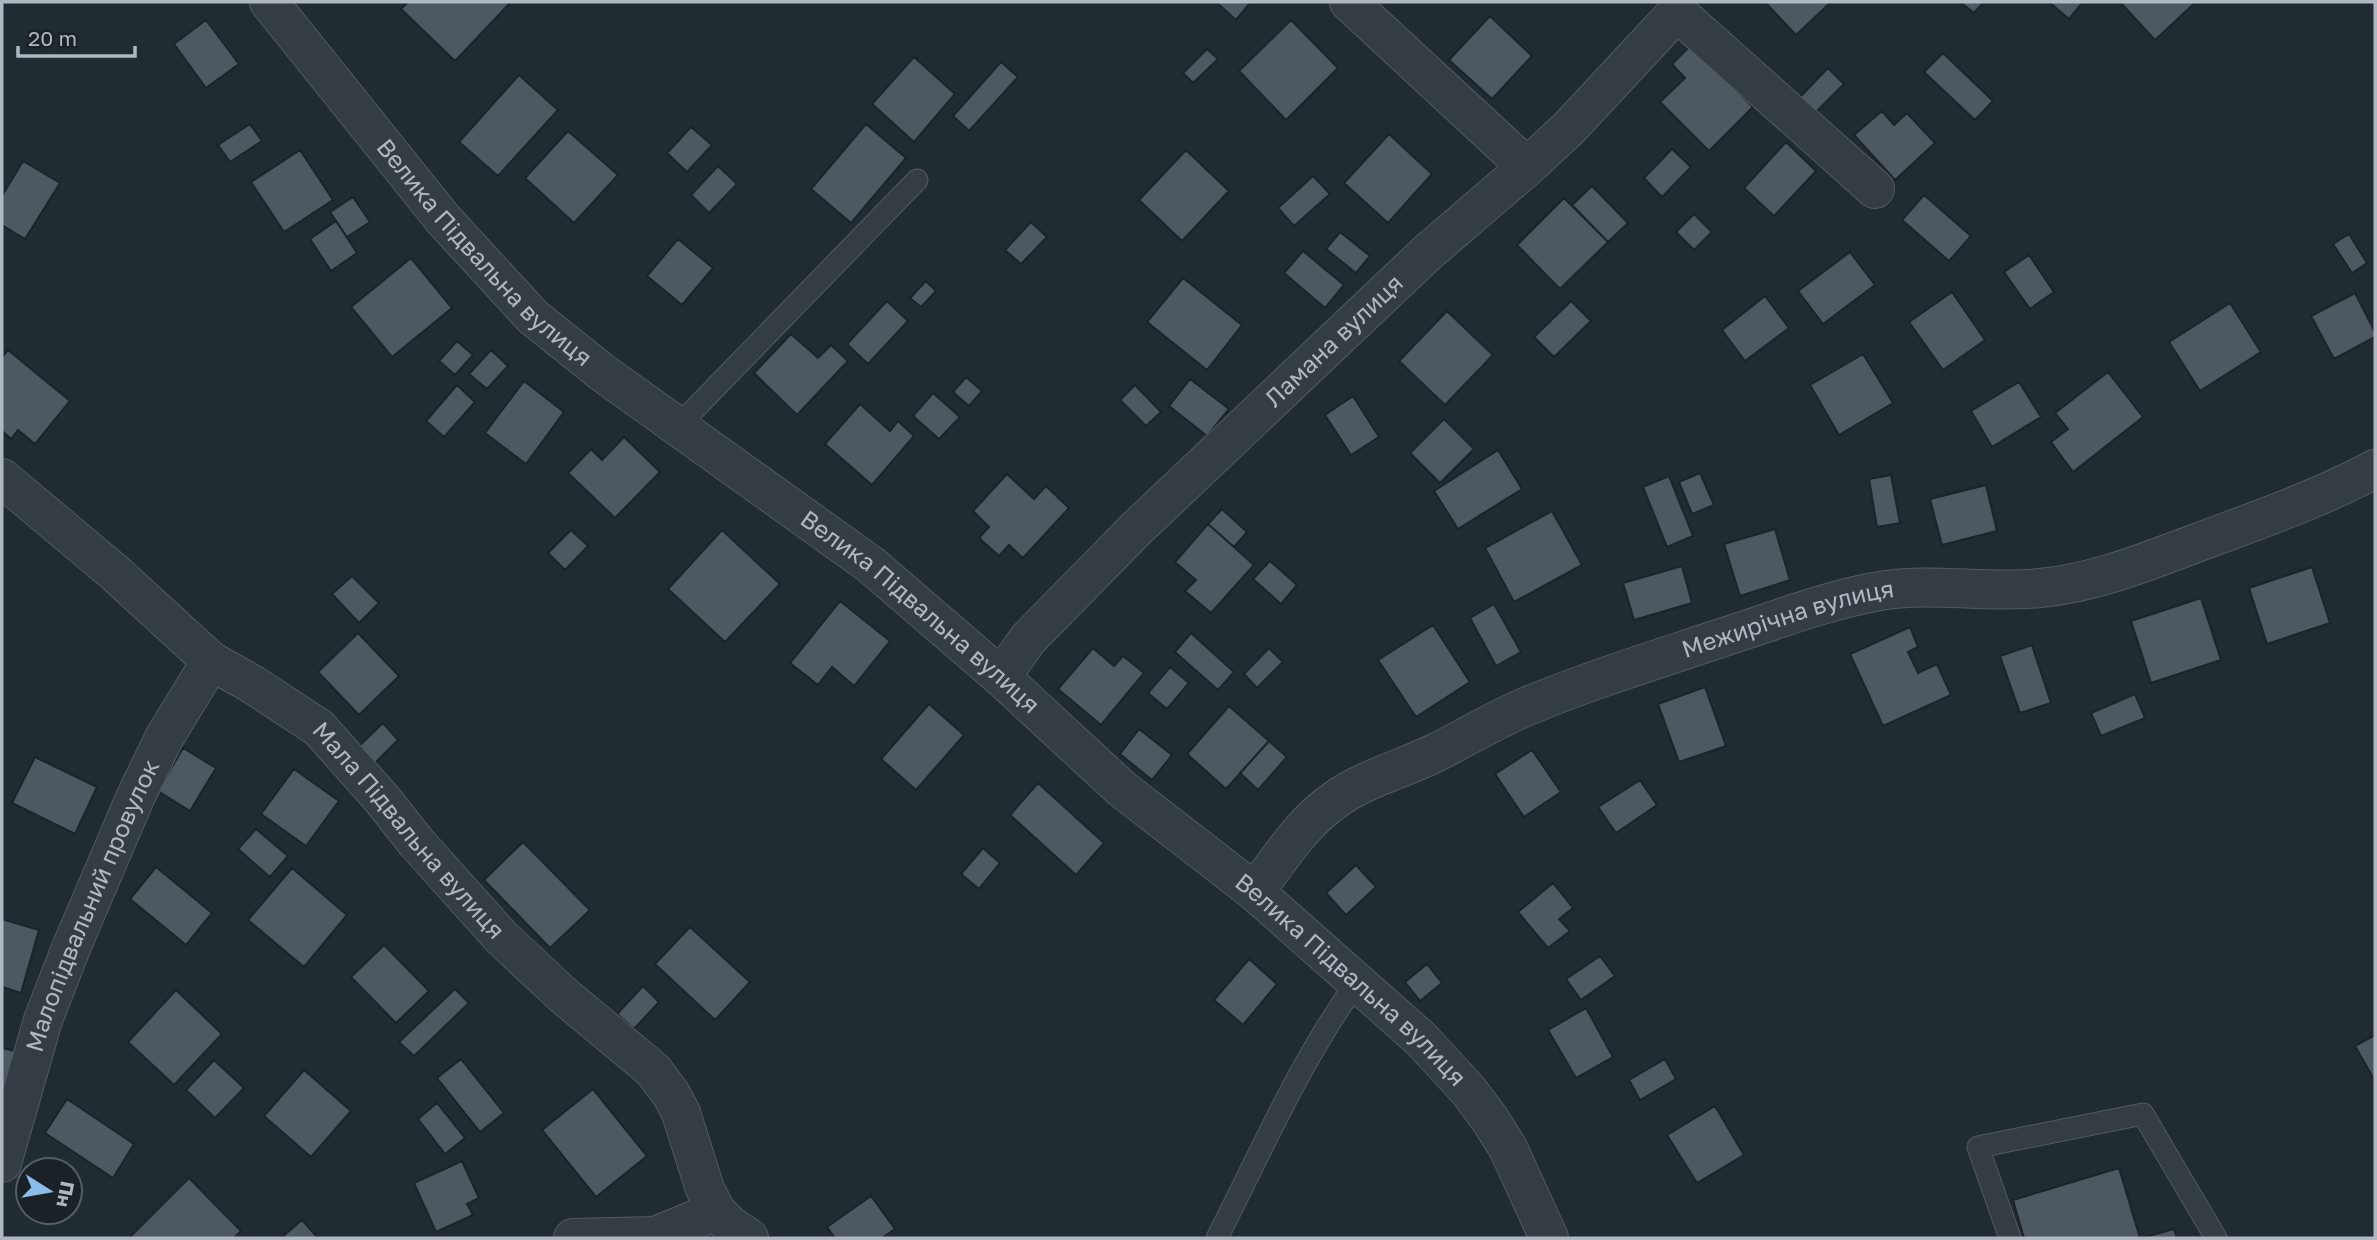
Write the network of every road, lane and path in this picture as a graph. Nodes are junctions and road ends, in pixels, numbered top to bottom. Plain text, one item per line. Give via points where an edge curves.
1 (269, 2) edge
2 (1349, 2) edge
3 (1681, 7) edge
4 (1527, 167) junction
5 (917, 180) dead end
6 (1875, 189) dead end
7 (678, 426) junction
8 (2375, 469) edge
9 (2, 478) edge
10 (211, 661) junction
11 (1001, 677) junction
12 (1255, 892) junction
13 (1357, 982) junction
14 (2, 1163) edge
15 (716, 1211) junction
16 (573, 1238) edge
17 (749, 1238) edge
18 (1217, 1238) edge
19 (1549, 1238) edge
20 (2010, 1238) edge
21 (2216, 1238) edge

1 - 7 street, Велика Підвальна вулиця via 443,219 516,300 567,346
2 - 4 street
3 - 4 street, Ламана вулиця
3 - 6 street, Ламана вулиця
4 - 11 street, Ламана вулиця via 1427,253 1136,529 1028,639
5 - 7 lane
7 - 11 street, Велика Підвальна вулиця via 870,565
8 - 12 street, Межирічна вулиця via 2282,510 2087,580 2004,590 1897,587 1738,632 1569,690 1342,795 1303,828
9 - 10 street, Мала Підвальна вулиця
10 - 14 street, Малопідвальний провулок via 164,738 71,948 43,1020
10 - 15 street, Мала Підвальна вулиця via 319,728 501,937 653,1070 681,1113
11 - 12 street, Велика Підвальна вулиця via 1122,789
12 - 13 street, Велика Підвальна вулиця
13 - 18 lane via 1293,1087
13 - 19 street, Велика Підвальна вулиця via 1421,1039 1489,1118 1508,1148
15 - 16 street via 655,1236
15 - 17 street, Мала Підвальна вулиця
20 - 21 lane via 1978,1147 2143,1114

